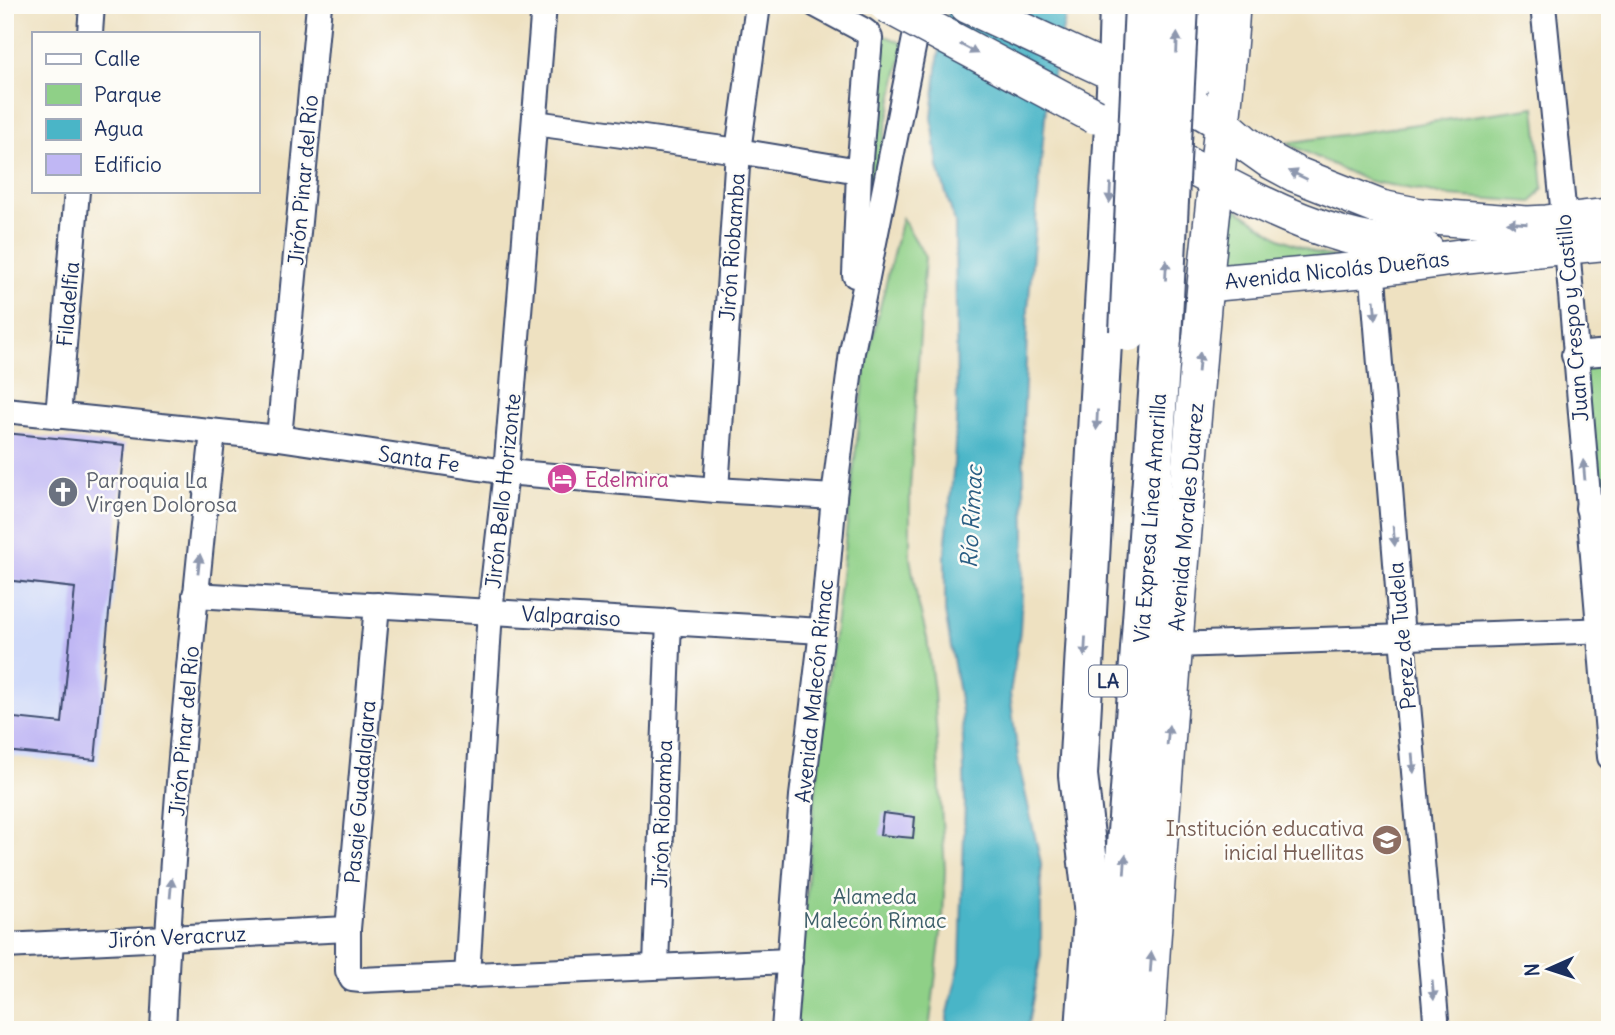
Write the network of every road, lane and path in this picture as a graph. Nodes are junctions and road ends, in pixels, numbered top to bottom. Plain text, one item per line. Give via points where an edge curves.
1 (92, 5) edge
2 (319, 5) edge
3 (544, 5) edge
4 (758, 5) edge
5 (816, 5) edge
6 (887, 5) edge
7 (921, 5) edge
8 (967, 5) edge
9 (1119, 5) edge
10 (1143, 5) edge
11 (1179, 5) edge
12 (1210, 5) edge
13 (1232, 5) edge
14 (1543, 5) edge
15 (90, 32) edge
16 (1110, 70) junction
17 (1181, 99) junction
18 (1105, 120) junction
19 (535, 123) junction
20 (738, 151) junction
21 (1218, 152) junction
22 (859, 171) junction
23 (77, 192) edge
24 (1610, 216) edge
25 (1565, 234) junction
26 (1610, 242) edge
27 (1371, 255) junction
28 (1206, 284) junction
29 (1146, 335) junction
30 (852, 352) junction
31 (1610, 352) edge
32 (1574, 355) junction
33 (5, 410) edge
34 (58, 416) junction
35 (213, 432) junction
36 (279, 438) junction
37 (506, 472) junction
38 (716, 490) junction
39 (834, 497) junction
40 (1599, 507) edge
41 (195, 595) junction
42 (377, 605) junction
43 (490, 611) junction
44 (669, 621) junction
45 (1604, 630) edge
46 (822, 631) junction
47 (1402, 637) junction
48 (1175, 645) junction
49 (1610, 757) edge
50 (1094, 915) junction
51 (348, 929) junction
52 (167, 937) junction
53 (5, 946) edge
54 (790, 961) junction
55 (656, 965) junction
56 (467, 976) junction
57 (163, 1030) edge
58 (784, 1030) edge
59 (1085, 1030) edge
60 (1113, 1030) edge
61 (1147, 1030) edge
62 (1437, 1030) edge

1 - 15 street
2 - 36 street, Jirón Pinar del Río
3 - 19 street, Jirón Bello Horizonte
4 - 20 street, Jirón Riobamba
5 - 22 street, Avenida Malecón Rímac via 870,38
6 -> 18 main road, Avenida Nicolás Dueñas, bridge
7 - 30 street, Avenida Malecón Rímac
8 - 16 main road, Avenida Nicolás Dueñas
9 - 16 highway
10 - 29 highway, Vía Expresa Línea Amarilla / LA, bridge
29 -> 11 highway, Vía Expresa Línea Amarilla / LA, bridge
12 - 17 main road via 1203,63
13 - 21 main road, Avenida Morales Duarez
14 - 25 street, Juan Crespo y Castillo
16 - 17 main road, Avenida Nicolás Dueñas
16 - 18 highway
17 - 21 main road, Avenida Nicolás Dueñas
18 - 21 main road, Avenida Nicolás Dueñas
18 -> 50 highway via 1078,775
19 - 20 street
19 - 37 street, Jirón Bello Horizonte
20 - 22 street
20 - 38 street, Jirón Riobamba
25 -> 21 main road, Avenida Nicolás Dueñas via 1527,224 1420,216 1381,208 1295,174 1245,143
21 - 27 main road, Avenida Nicolás Dueñas via 1284,213 1339,234
21 - 28 main road, Avenida Morales Duarez
22 - 30 street, Avenida Malecón Rímac
23 - 34 street, Filadelfia
24 - 25 main road, Avenida Nicolás Dueñas
25 - 26 main road, Avenida Nicolás Dueñas
25 - 27 main road, Avenida Nicolás Dueñas via 1468,256
25 - 32 street, Juan Crespo y Castillo
27 - 28 main road, Avenida Nicolás Dueñas
27 -> 47 street, Perez de Tudela
48 -> 28 main road, Avenida Morales Duarez
29 - 50 highway, Vía Expresa Línea Amarilla / LA
60 -> 29 highway, Vía Expresa Línea Amarilla / LA
30 - 39 street, Avenida Malecón Rímac
31 - 32 street
40 -> 32 street, Juan Crespo y Castillo
33 - 34 street, Santa Fe
34 - 35 street, Santa Fe
35 - 36 street, Santa Fe
41 -> 35 street, Jirón Pinar del Río
36 - 37 street, Santa Fe
37 - 38 street, Santa Fe
37 - 43 street, Jirón Bello Horizonte
38 - 39 street, Santa Fe
39 - 46 street, Avenida Malecón Rímac
40 - 45 street, Juan Crespo y Castillo
41 - 42 street, Valparaiso
52 -> 41 street, Jirón Pinar del Río
42 - 43 street, Valparaiso
42 - 51 street, Pasaje Guadalajara
43 - 44 street, Valparaiso
43 - 56 street, Jirón Bello Horizonte
44 - 46 street, Valparaiso
44 - 55 street, Jirón Riobamba
45 - 47 street
45 - 49 street, Juan Crespo y Castillo
46 - 54 street, Avenida Malecón Rímac via 802,796
47 - 48 street
47 -> 62 street, Perez de Tudela
61 -> 48 main road, Avenida Morales Duarez
50 - 59 highway, Vía Expresa Línea Amarilla / LA
51 - 52 street, Jirón Veracruz
51 - 56 street, Pasaje Guadalajara via 352,979
52 - 53 street, Jirón Veracruz
52 - 57 street, Jirón Pinar del Río
54 - 55 street
54 - 58 street, Avenida Malecón Rímac
55 - 56 street

